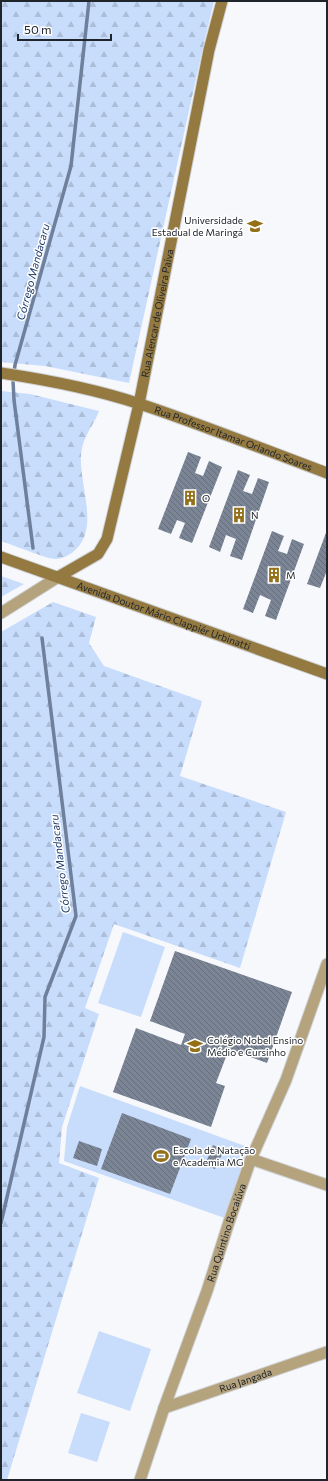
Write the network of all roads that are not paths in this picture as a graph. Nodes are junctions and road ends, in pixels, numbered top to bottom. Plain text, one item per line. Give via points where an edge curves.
1 (222, 1) edge
2 (1, 373) edge
3 (139, 404) junction
4 (327, 473) edge
5 (1, 557) edge
6 (58, 577) junction
7 (1, 614) edge
8 (327, 674) edge
9 (327, 964) edge
10 (252, 1159) junction
11 (327, 1185) edge
12 (327, 1352) edge
13 (164, 1408) junction
14 (140, 1480) edge

1 - 3 main road, Rua Alencar de Oliveira Paiva via 209,50
2 - 3 main road via 38,378
3 - 4 main road, Rua Professor Itamar Orlando Soares
3 - 6 main road, Rua Alencar de Oliveira Paiva via 107,539 98,554
5 - 6 main road, Avenida Doutor Mário Clappiér Urbinatti
6 - 7 street
6 - 8 main road, Avenida Doutor Mário Clappiér Urbinatti
9 - 10 street, Rua Quintino Bocaiúva via 286,1080
10 - 11 street
10 - 13 street, Rua Quintino Bocaiúva
12 - 13 street, Rua Jangada
13 - 14 street, Rua Quintino Bocaiúva

